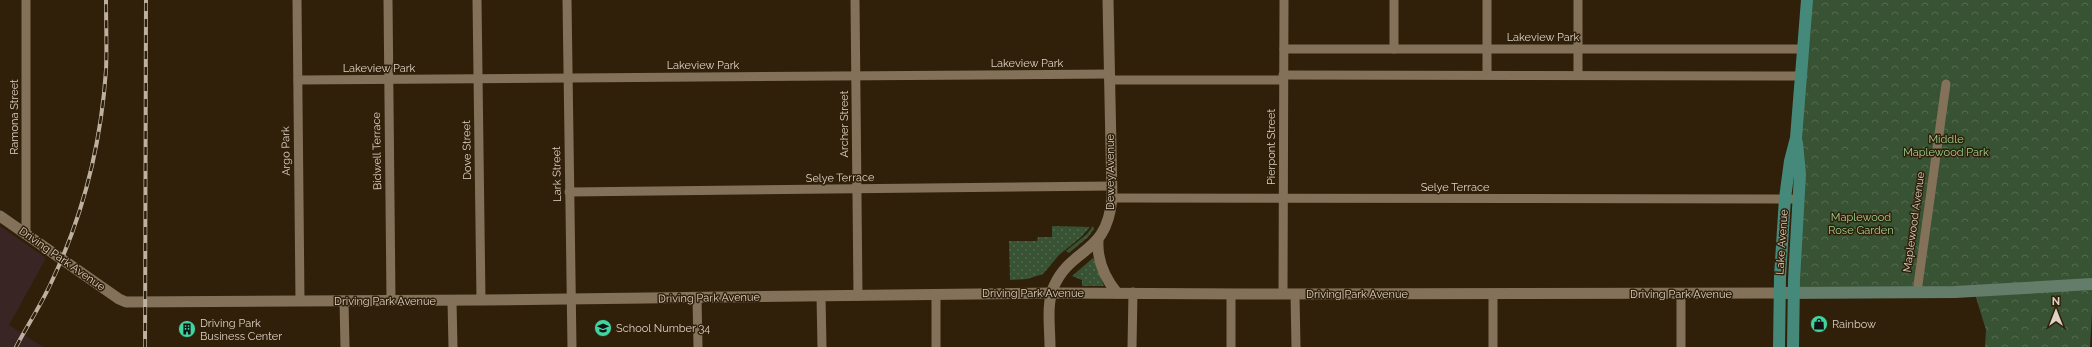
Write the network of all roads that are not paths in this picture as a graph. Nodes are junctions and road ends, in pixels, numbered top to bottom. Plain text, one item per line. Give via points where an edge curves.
1 (26, 0) edge
2 (297, 0) edge
3 (388, 0) edge
4 (477, 0) edge
5 (567, 0) edge
6 (855, 0) edge
7 (1108, 0) edge
8 (1284, 0) edge
9 (1394, 0) edge
10 (1487, 0) edge
11 (1578, 0) edge
12 (1807, 0) edge
13 (1578, 48) junction
14 (1284, 49) junction
15 (1394, 49) junction
16 (1487, 49) junction
17 (1802, 49) junction
18 (1487, 75) junction
19 (1578, 75) junction
20 (856, 76) junction
21 (1801, 76) junction
22 (1109, 77) junction
23 (568, 78) junction
24 (1284, 78) junction
25 (478, 79) junction
26 (298, 80) junction
27 (388, 80) junction
28 (1946, 84) dead end
29 (1796, 138) junction
30 (1112, 186) junction
31 (857, 190) junction
32 (569, 192) junction
33 (1112, 198) junction
34 (1785, 198) junction
35 (1283, 199) junction
36 (1799, 199) junction
37 (0, 216) edge
38 (26, 234) junction
39 (1098, 240) junction
40 (2092, 284) edge
41 (1133, 292) junction
42 (1917, 292) junction
43 (1052, 293) junction
44 (1117, 293) junction
45 (1780, 293) junction
46 (1793, 293) junction
47 (1231, 294) junction
48 (1283, 294) junction
49 (1295, 294) junction
50 (1493, 294) junction
51 (1681, 294) junction
52 (936, 295) junction
53 (821, 296) junction
54 (858, 296) junction
55 (697, 298) junction
56 (571, 299) junction
57 (452, 300) junction
58 (481, 300) junction
59 (300, 301) junction
60 (344, 301) junction
61 (391, 301) junction
62 (345, 347) edge
63 (452, 347) edge
64 (572, 347) edge
65 (698, 347) edge
66 (822, 347) edge
67 (936, 347) edge
68 (1050, 347) edge
69 (1132, 347) edge
70 (1231, 347) edge
71 (1296, 347) edge
72 (1493, 347) edge
73 (1681, 347) edge
74 (1779, 347) edge
75 (1793, 347) edge

1 - 38 street, Ramona Street
2 - 26 street, Argo Park
3 - 27 street, Bidwell Terrace
4 - 25 street, Dove Street
5 - 23 street, Lark Street
6 - 20 street, Archer Street
7 - 22 street, Dewey Avenue
8 - 14 street, Pierpont Street
9 - 15 street
10 - 16 street
11 - 13 street
12 - 17 main road, Lake Avenue
13 - 16 street, Lakeview Park
13 - 17 street, Lakeview Park
13 - 19 street
14 - 15 street, Lakeview Park
14 - 24 street, Pierpont Street
15 - 16 street, Lakeview Park
16 - 18 street
17 - 21 main road, Lake Avenue
18 - 19 street, Lakeview Park
18 - 24 street, Lakeview Park
19 - 21 street, Lakeview Park
20 - 22 street, Lakeview Park
20 - 23 street, Lakeview Park
20 - 31 street, Archer Street
21 - 29 main road, Lake Avenue
22 - 24 street, Lakeview Park
22 - 30 street, Dewey Avenue
23 - 25 street, Lakeview Park
23 - 32 street, Lark Street
24 - 35 street, Pierpont Street
25 - 27 street, Lakeview Park
25 - 58 street, Dove Street
26 - 27 street, Lakeview Park
26 - 59 street, Argo Park
27 - 61 street, Bidwell Terrace
28 - 42 street, Maplewood Avenue
29 - 34 main road, Lake Avenue
29 - 36 main road, Lake Avenue
30 - 31 street, Selye Terrace
30 - 33 street, Dewey Avenue
31 - 32 street, Selye Terrace
31 - 54 street, Archer Street
32 - 56 street, Lark Street
33 - 35 street, Selye Terrace
33 - 39 street, Dewey Avenue via 1108,223
34 - 35 street, Selye Terrace
34 - 36 street, Selye Terrace
34 - 45 main road, Lake Avenue
35 - 48 street, Pierpont Street
36 - 46 main road, Lake Avenue
37 - 38 street, Driving Park Avenue
38 - 59 street, Driving Park Avenue via 126,302
39 - 43 street, Dewey Avenue via 1061,275
39 - 44 street via 1099,263 1108,282
40 - 42 main road, Driving Park Avenue
41 - 44 street, Driving Park Avenue
41 - 47 street, Driving Park Avenue
41 - 69 street
42 - 46 main road, Driving Park Avenue
43 - 44 street, Driving Park Avenue
43 - 52 street, Driving Park Avenue
43 - 68 street, Dewey Avenue
45 - 46 main road, Driving Park Avenue
45 - 51 street, Driving Park Avenue
45 - 74 main road, Lake Avenue
46 - 75 main road, Lake Avenue
47 - 48 street, Driving Park Avenue
47 - 70 street
48 - 49 street, Driving Park Avenue
49 - 50 street, Driving Park Avenue
49 - 71 street
50 - 51 street, Driving Park Avenue
50 - 72 street
51 - 73 street
52 - 54 street, Driving Park Avenue
52 - 67 street
53 - 54 street, Driving Park Avenue
53 - 55 street, Driving Park Avenue
53 - 66 street
55 - 56 street, Driving Park Avenue
55 - 65 street
56 - 58 street, Driving Park Avenue
56 - 64 street, Lark Street
57 - 58 street, Driving Park Avenue
57 - 61 street, Driving Park Avenue
57 - 63 street
59 - 60 street, Driving Park Avenue
60 - 61 street, Driving Park Avenue
60 - 62 street

